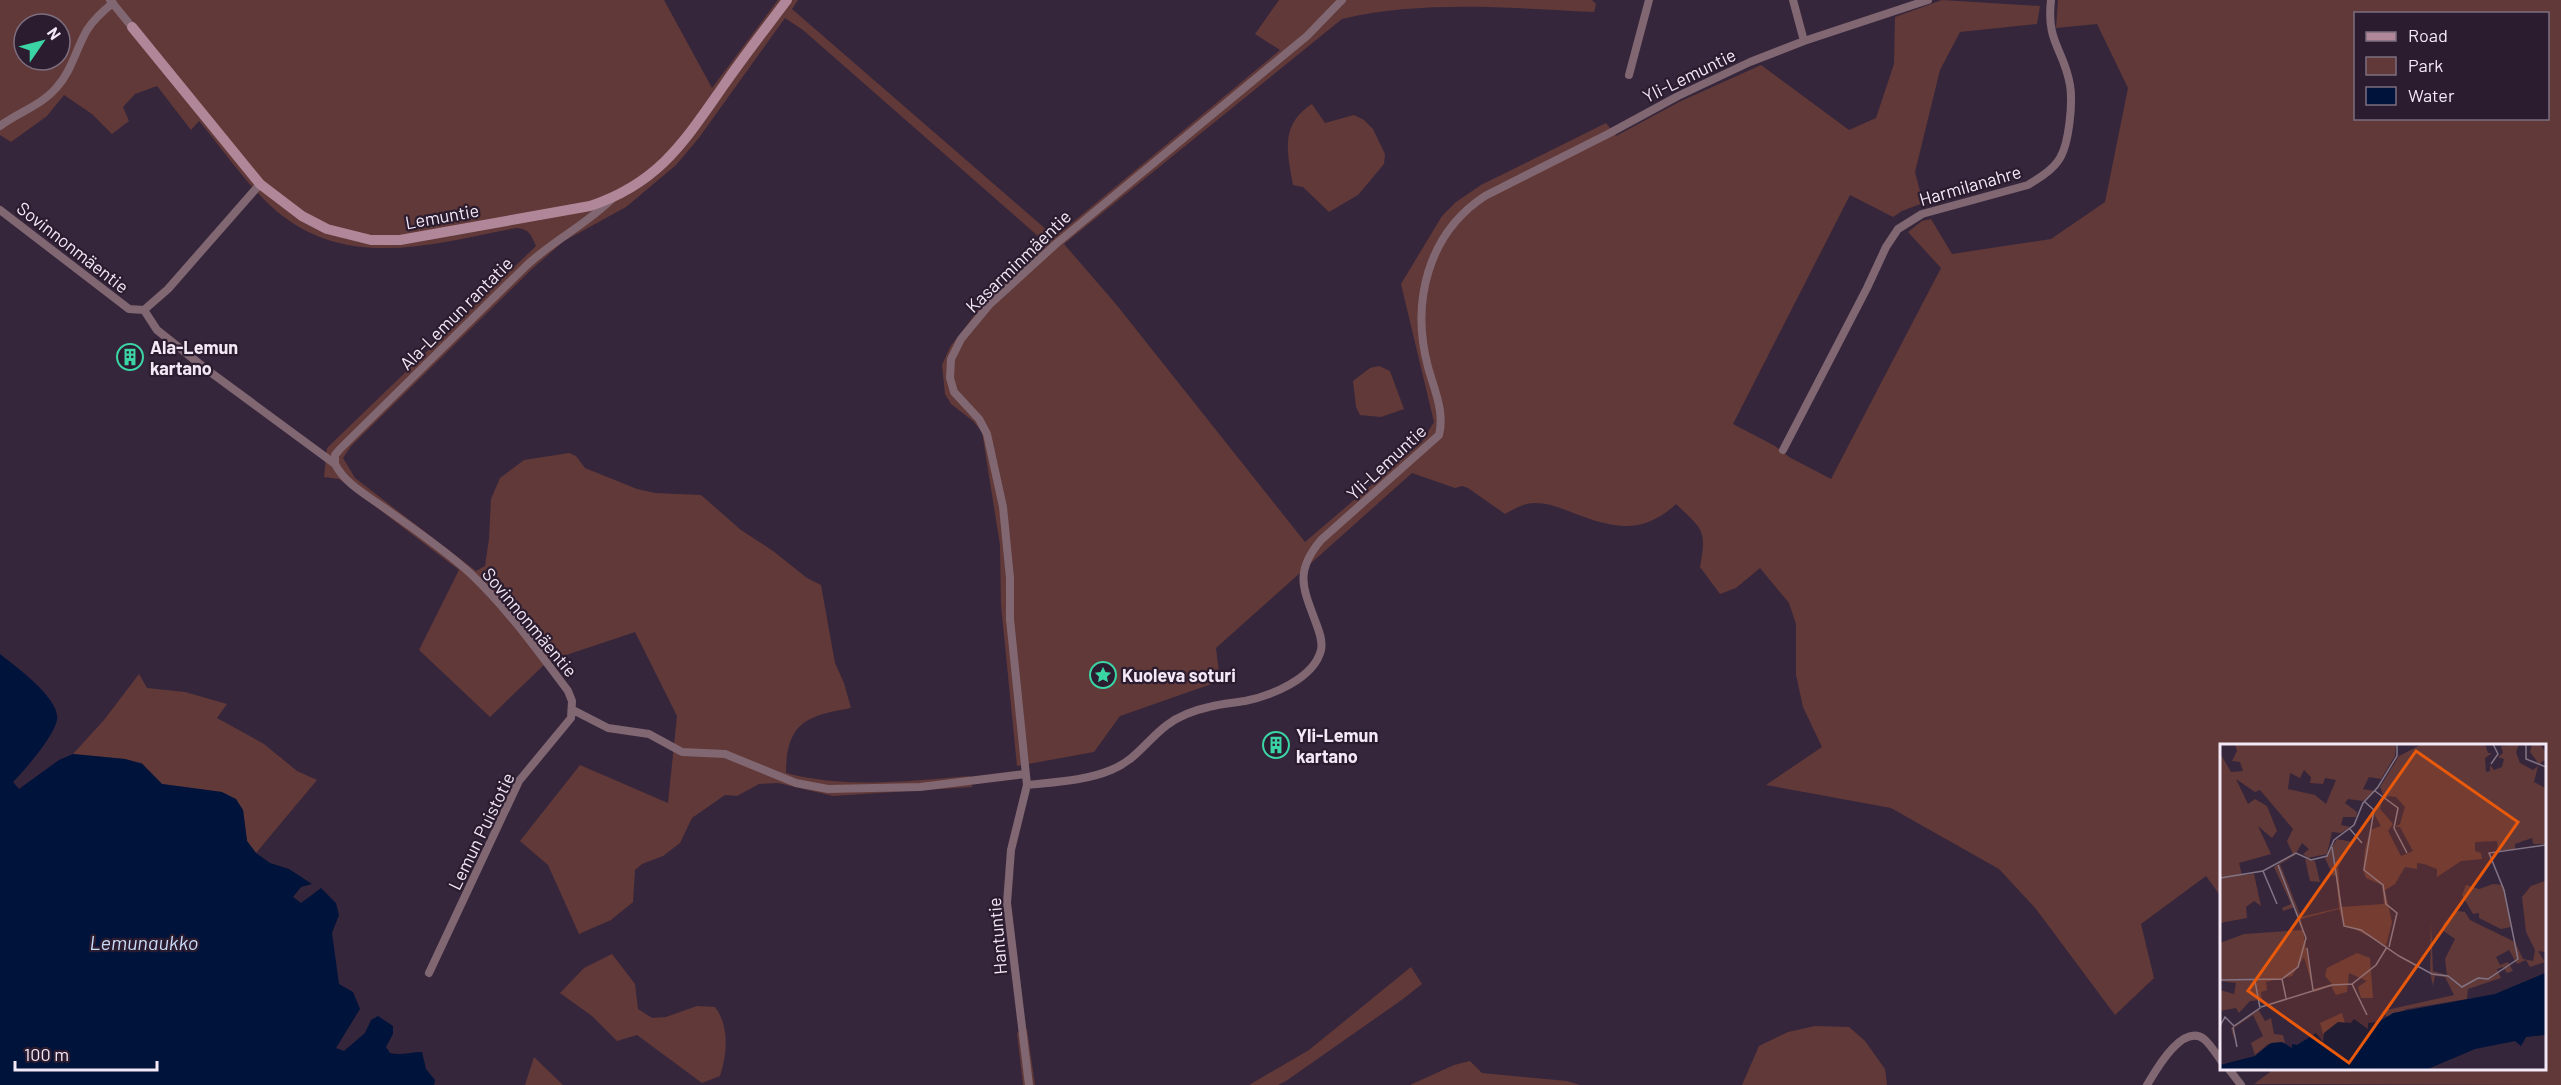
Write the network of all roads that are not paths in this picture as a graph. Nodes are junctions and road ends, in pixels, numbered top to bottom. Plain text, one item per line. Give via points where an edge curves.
1 (787, 0) edge
2 (1342, 0) edge
3 (1649, 0) edge
4 (1793, 0) edge
5 (1928, 0) edge
6 (2052, 0) edge
7 (111, 1) edge
8 (132, 27) joint
9 (1804, 40) junction
10 (1629, 75) dead end
11 (0, 126) edge
12 (260, 184) junction
13 (614, 198) junction
14 (0, 210) edge
15 (144, 310) junction
16 (1783, 450) dead end
17 (335, 464) junction
18 (573, 710) junction
19 (1024, 774) junction
20 (1027, 785) junction
21 (429, 973) dead end
22 (2220, 1059) edge
23 (2230, 1070) edge
24 (1029, 1085) edge
25 (2146, 1085) edge
26 (2241, 1085) edge

1 - 13 street, Lemuntie via 689,136 653,174
2 - 19 street, Kasarminmäentie via 1307,36 1048,250 990,304 961,339 951,358 954,392 980,419 987,434 1003,507
3 - 10 street
4 - 9 street
5 - 9 street, Yli-Lemuntie
6 - 16 street, Harmilanahre via 2050,29 2070,85 2070,112 2060,159 2028,185 1922,214 1898,229
7 - 8 street, Lemuntie
7 - 11 street via 87,30 70,69 57,87 42,101
8 - 12 street, Lemuntie
9 - 20 street, Yli-Lemuntie via 1678,96 1466,208 1439,244 1424,289 1422,338 1440,409 1439,435 1321,540 1305,564 1305,596 1320,633 1321,649 1315,662 1292,683 1270,693 1180,717 1138,754 1109,771
12 - 13 street, Lemuntie via 302,216 327,229 371,240 425,237
12 - 15 street via 168,290
13 - 17 street, Ala-Lemun rantatie via 526,265 340,449
14 - 15 street, Sovinnonmäentie via 129,309
15 - 17 street, Sovinnonmäentie via 166,338
17 - 18 street, Sovinnonmäentie via 343,477 471,574 568,691
18 - 19 street via 608,728 649,734 682,752 725,754 796,783 828,789 920,787
18 - 21 street, Lemun Puistotie via 567,726 519,781
19 - 20 street, Kasarminmäentie
20 - 24 street, Hantuntie via 1011,850 1007,903
22 - 25 street via 2206,1040 2188,1037 2164,1057
23 - 26 street

